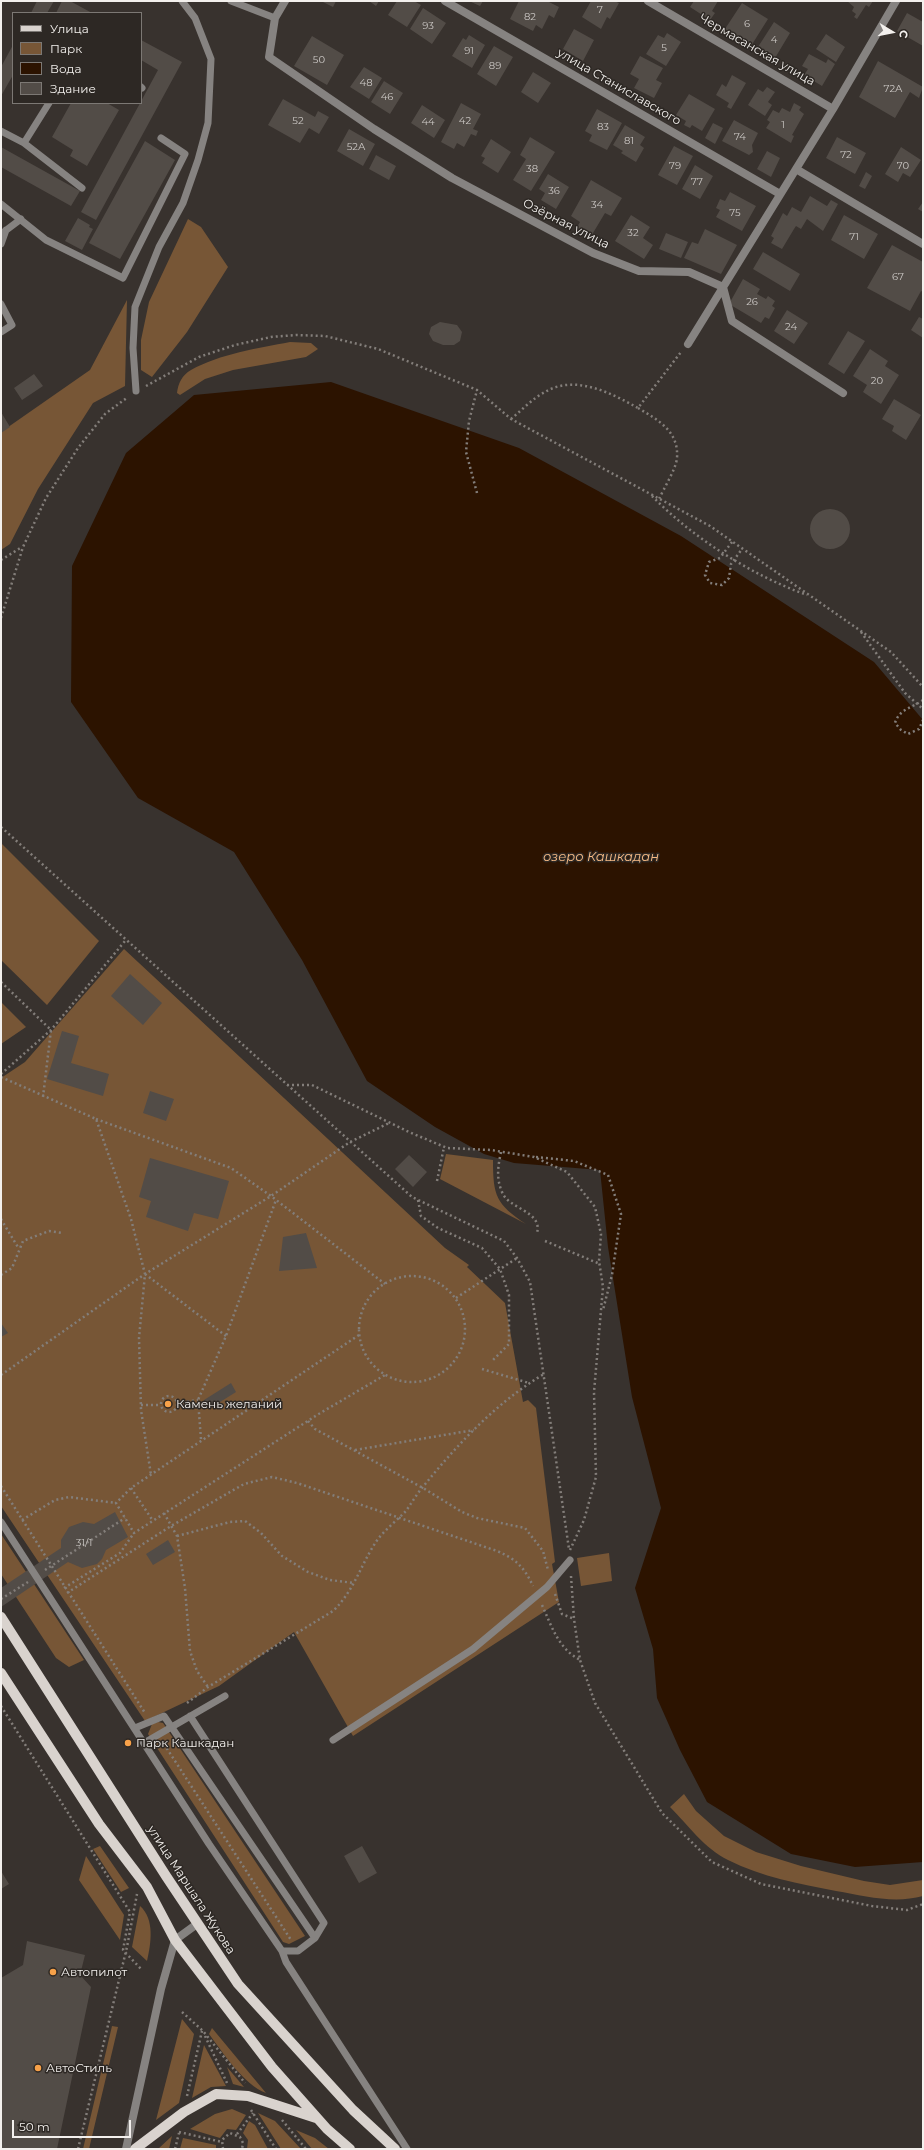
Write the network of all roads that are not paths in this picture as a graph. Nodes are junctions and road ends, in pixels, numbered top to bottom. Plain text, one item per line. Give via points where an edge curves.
1 (182, 1) edge
2 (231, 1) edge
3 (285, 1) edge
4 (445, 1) edge
5 (648, 1) edge
6 (896, 1) edge
7 (275, 18) junction
8 (48, 104) edge
9 (833, 109) junction
10 (1, 131) edge
11 (161, 138) dead end
12 (24, 143) junction
13 (796, 169) junction
14 (82, 188) dead end
15 (780, 194) junction
16 (1, 204) edge
17 (21, 219) junction
18 (4, 232) edge
19 (1, 244) edge
20 (923, 244) edge
21 (723, 287) junction
22 (1, 304) edge
23 (1, 332) edge
24 (688, 344) road end
25 (136, 391) road end
26 (843, 393) dead end
27 (1, 1522) edge
28 (570, 1556) road end
29 (1, 1617) edge
30 (1, 1673) edge
31 (225, 1696) dead end
32 (190, 1716) junction
33 (171, 1727) junction
34 (135, 1728) junction
35 (333, 1740) dead end
36 (144, 1743) junction
37 (197, 1924) junction
38 (315, 1938) junction
39 (175, 1940) junction
40 (282, 1951) junction
41 (317, 2118) junction
42 (126, 2149) edge
43 (135, 2149) edge
44 (350, 2149) edge
45 (396, 2149) edge
46 (407, 2149) edge

1 - 25 lane via 195,18 211,59 208,123 183,202 159,247 135,307 133,348
2 - 7 lane
3 - 7 street
4 - 15 street, улица Станиславского
5 - 9 street, Чермасанская улица
6 - 9 street
7 - 21 street, Озёрная улица via 269,57 374,129 452,178 593,253 639,271 689,272
8 - 12 lane
9 - 13 street
10 - 12 lane
11 - 17 lane via 185,154 123,278 46,240
12 - 14 lane
13 - 15 street
13 - 20 street
15 - 21 street
16 - 17 lane
17 - 18 lane
18 - 19 lane
21 - 24 street
21 - 26 street via 732,321
22 - 23 lane via 12,324
27 - 34 lane
28 - 35 lane via 537,1595 473,1649
29 - 37 main road, улица Маршала Жукова
30 - 39 main road via 100,1824 147,1887
31 - 32 lane
32 - 33 lane
32 - 38 lane via 324,1924
33 - 34 lane via 164,1716
33 - 36 lane
33 - 38 lane
34 - 36 lane
36 - 40 lane
37 - 39 street
37 - 45 main road, улица Маршала Жукова via 242,1990 353,2110
38 - 40 lane via 298,1951
39 - 41 main road via 272,2067
39 - 42 street via 161,1990
40 - 46 lane via 286,1962
41 - 43 main road via 263,2100 216,2094 184,2112
41 - 44 main road

